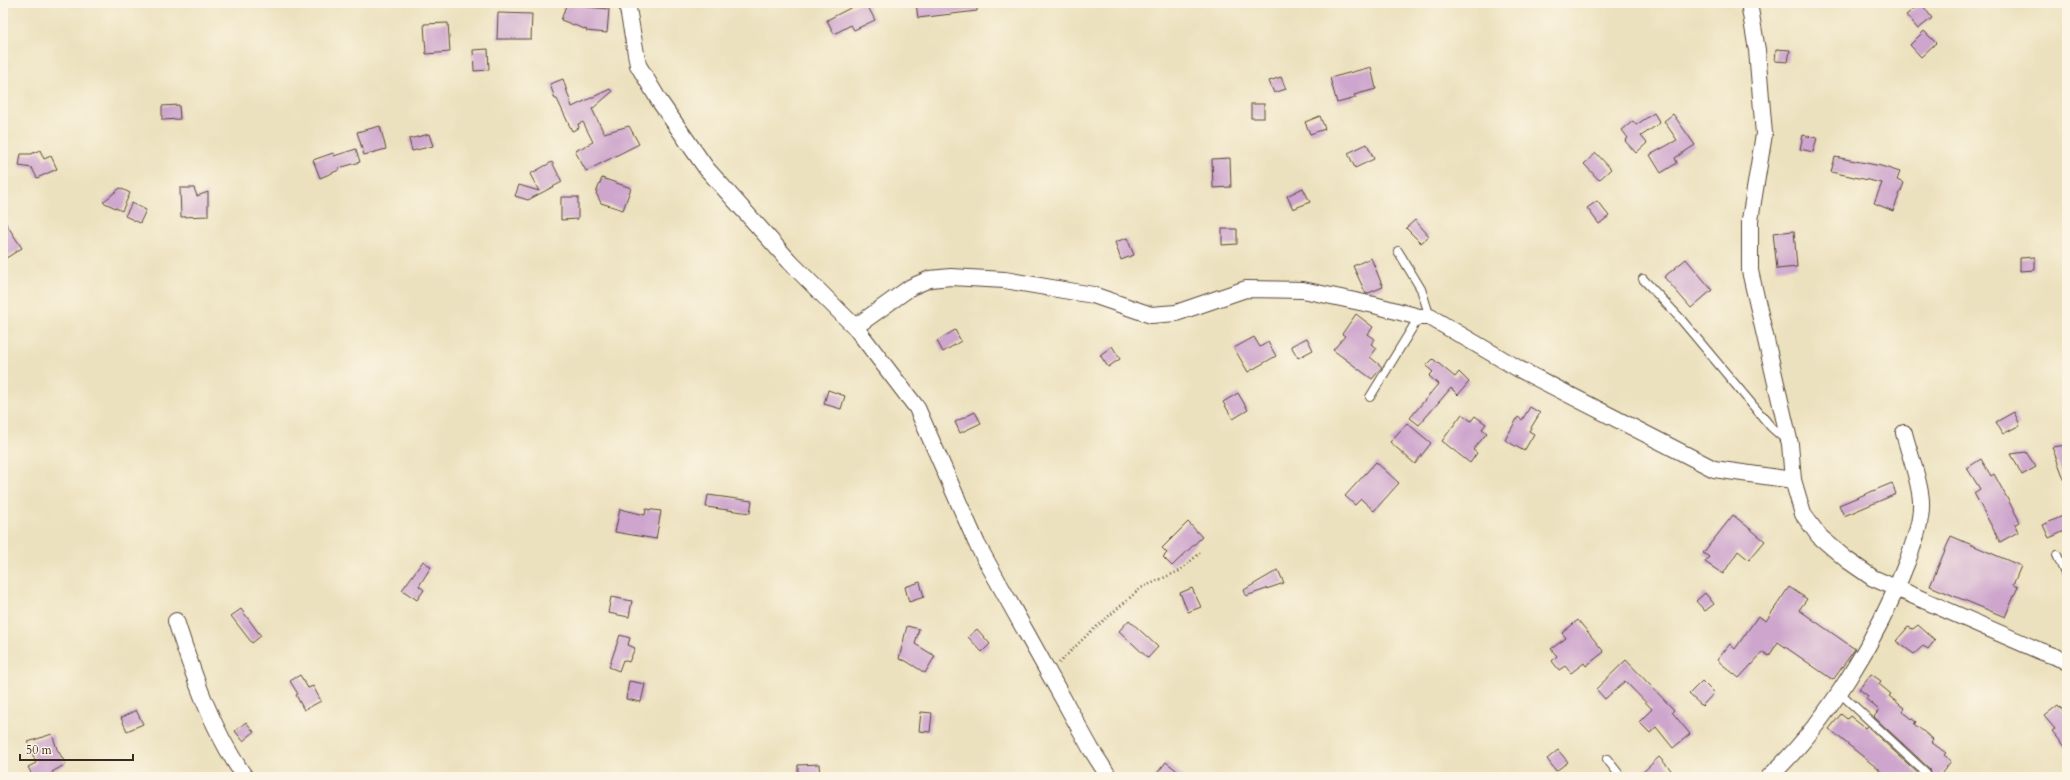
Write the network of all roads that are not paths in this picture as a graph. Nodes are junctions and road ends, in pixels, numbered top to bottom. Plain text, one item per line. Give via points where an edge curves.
1 (627, 3) edge
2 (1749, 3) edge
3 (1398, 252) dead end
4 (1644, 278) dead end
5 (1425, 317) junction
6 (855, 327) junction
7 (1370, 397) dead end
8 (1904, 433) dead end
9 (1790, 444) junction
10 (1793, 480) junction
11 (2057, 555) dead end
12 (2067, 578) edge
13 (1896, 590) junction
14 (176, 621) dead end
15 (2067, 661) edge
16 (1839, 692) junction
17 (1607, 759) dead end
18 (1926, 773) dead end
19 (245, 777) edge
20 (1109, 777) edge
21 (1621, 777) edge
22 (1769, 777) edge

1 - 6 street via 638,65 660,102 706,168 790,262
2 - 9 street via 1758,50 1764,134 1750,220 1750,271
3 - 5 lane via 1421,289
4 - 9 lane via 1772,427
5 - 6 street via 1303,290 1246,289 1176,313 1151,315 1093,295 1005,280 951,276 930,279 910,287
5 - 7 lane
5 - 10 street via 1519,369 1714,469
6 - 20 street via 917,408 977,544
8 - 13 street via 1921,500 1918,531
9 - 10 street
10 - 13 street via 1803,514 1820,536 1853,565
11 - 12 lane
13 - 15 street
13 - 16 street
14 - 19 street via 190,665 221,739
16 - 18 lane
16 - 22 street via 1785,762
17 - 21 lane

